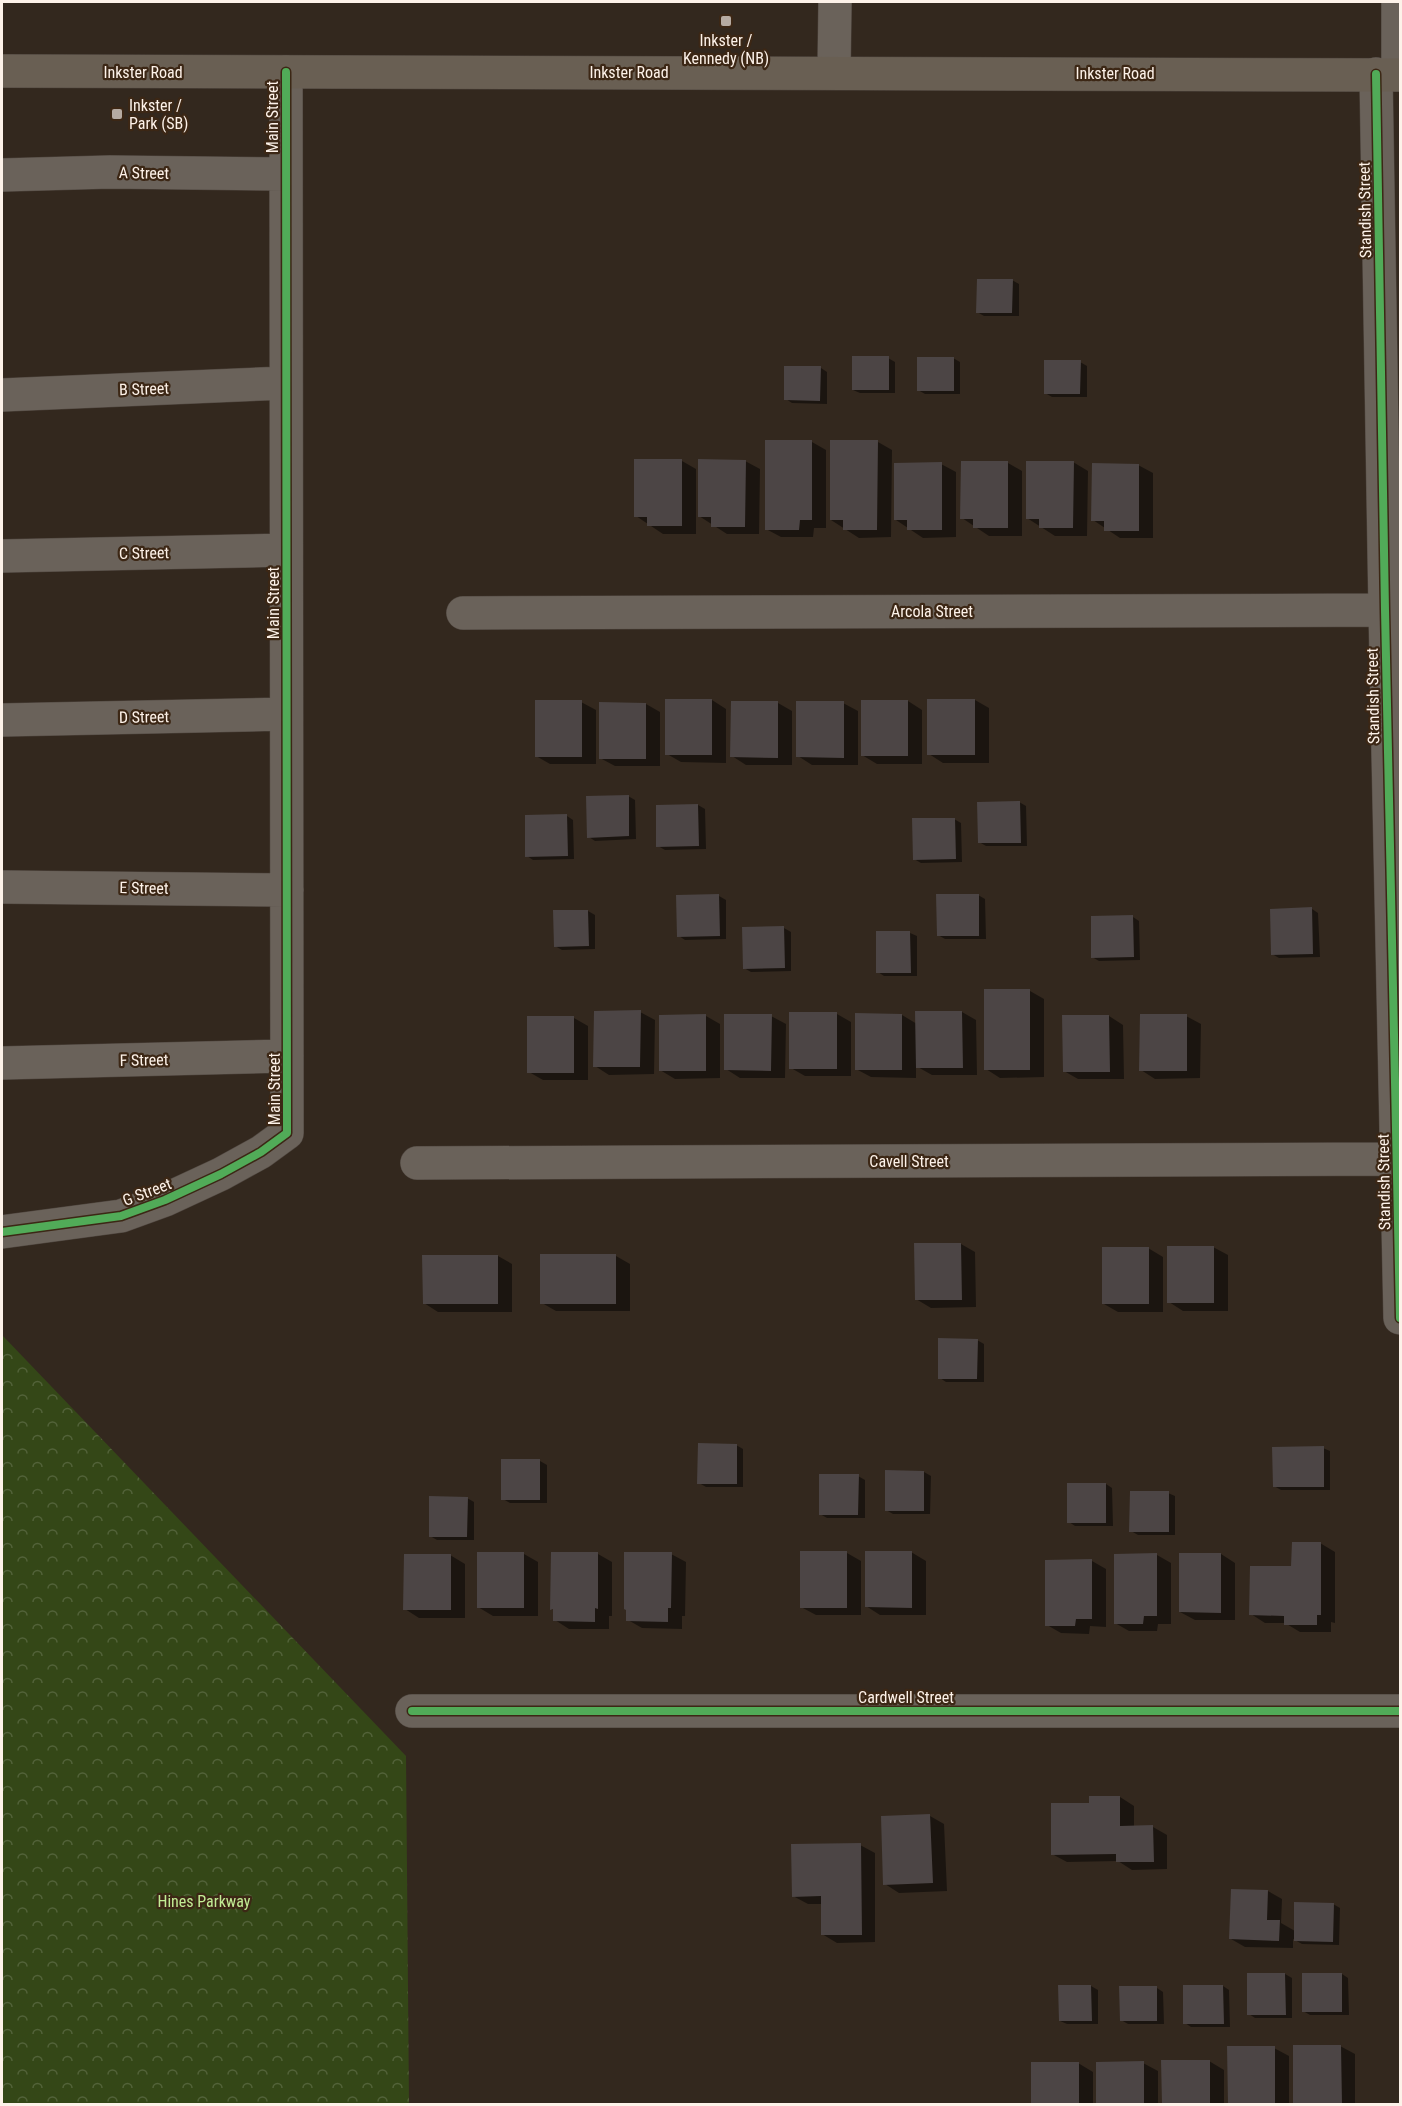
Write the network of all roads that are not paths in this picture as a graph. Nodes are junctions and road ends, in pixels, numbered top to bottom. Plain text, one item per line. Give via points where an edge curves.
1 (835, 2) edge
2 (1398, 2) edge
3 (2, 71) edge
4 (286, 72) junction
5 (834, 72) junction
6 (1391, 74) edge
7 (286, 174) junction
8 (2, 175) edge
9 (286, 383) junction
10 (2, 395) edge
11 (286, 550) junction
12 (2, 556) edge
13 (1393, 610) edge
14 (463, 613) dead end
15 (286, 714) junction
16 (2, 720) edge
17 (2, 887) edge
18 (287, 890) junction
19 (287, 1056) junction
20 (2, 1063) edge
21 (287, 1133) joint
22 (1399, 1159) edge
23 (417, 1163) dead end
24 (2, 1232) edge
25 (1401, 1318) edge
26 (412, 1711) dead end
27 (1401, 1711) edge

1 - 5 street
2 - 6 street, Standish Street
3 - 4 main road, Inkster Road
4 - 5 main road, Inkster Road
4 - 7 street, Main Street
5 - 6 main road, Inkster Road
6 - 13 street, Standish Street
7 - 8 street, A Street
7 - 9 street, Main Street
9 - 10 street, B Street
9 - 11 street, Main Street
11 - 12 street, C Street
11 - 15 street, Main Street
13 - 14 street, Arcola Street
13 - 22 street, Standish Street
15 - 16 street, D Street
15 - 18 street, Main Street
17 - 18 street, E Street
18 - 19 street, Main Street
19 - 20 street, F Street
19 - 21 street, Main Street
21 - 24 street, G Street via 221,1174 121,1216
22 - 23 street, Cavell Street
22 - 25 street, Standish Street
26 - 27 street, Cardwell Street

